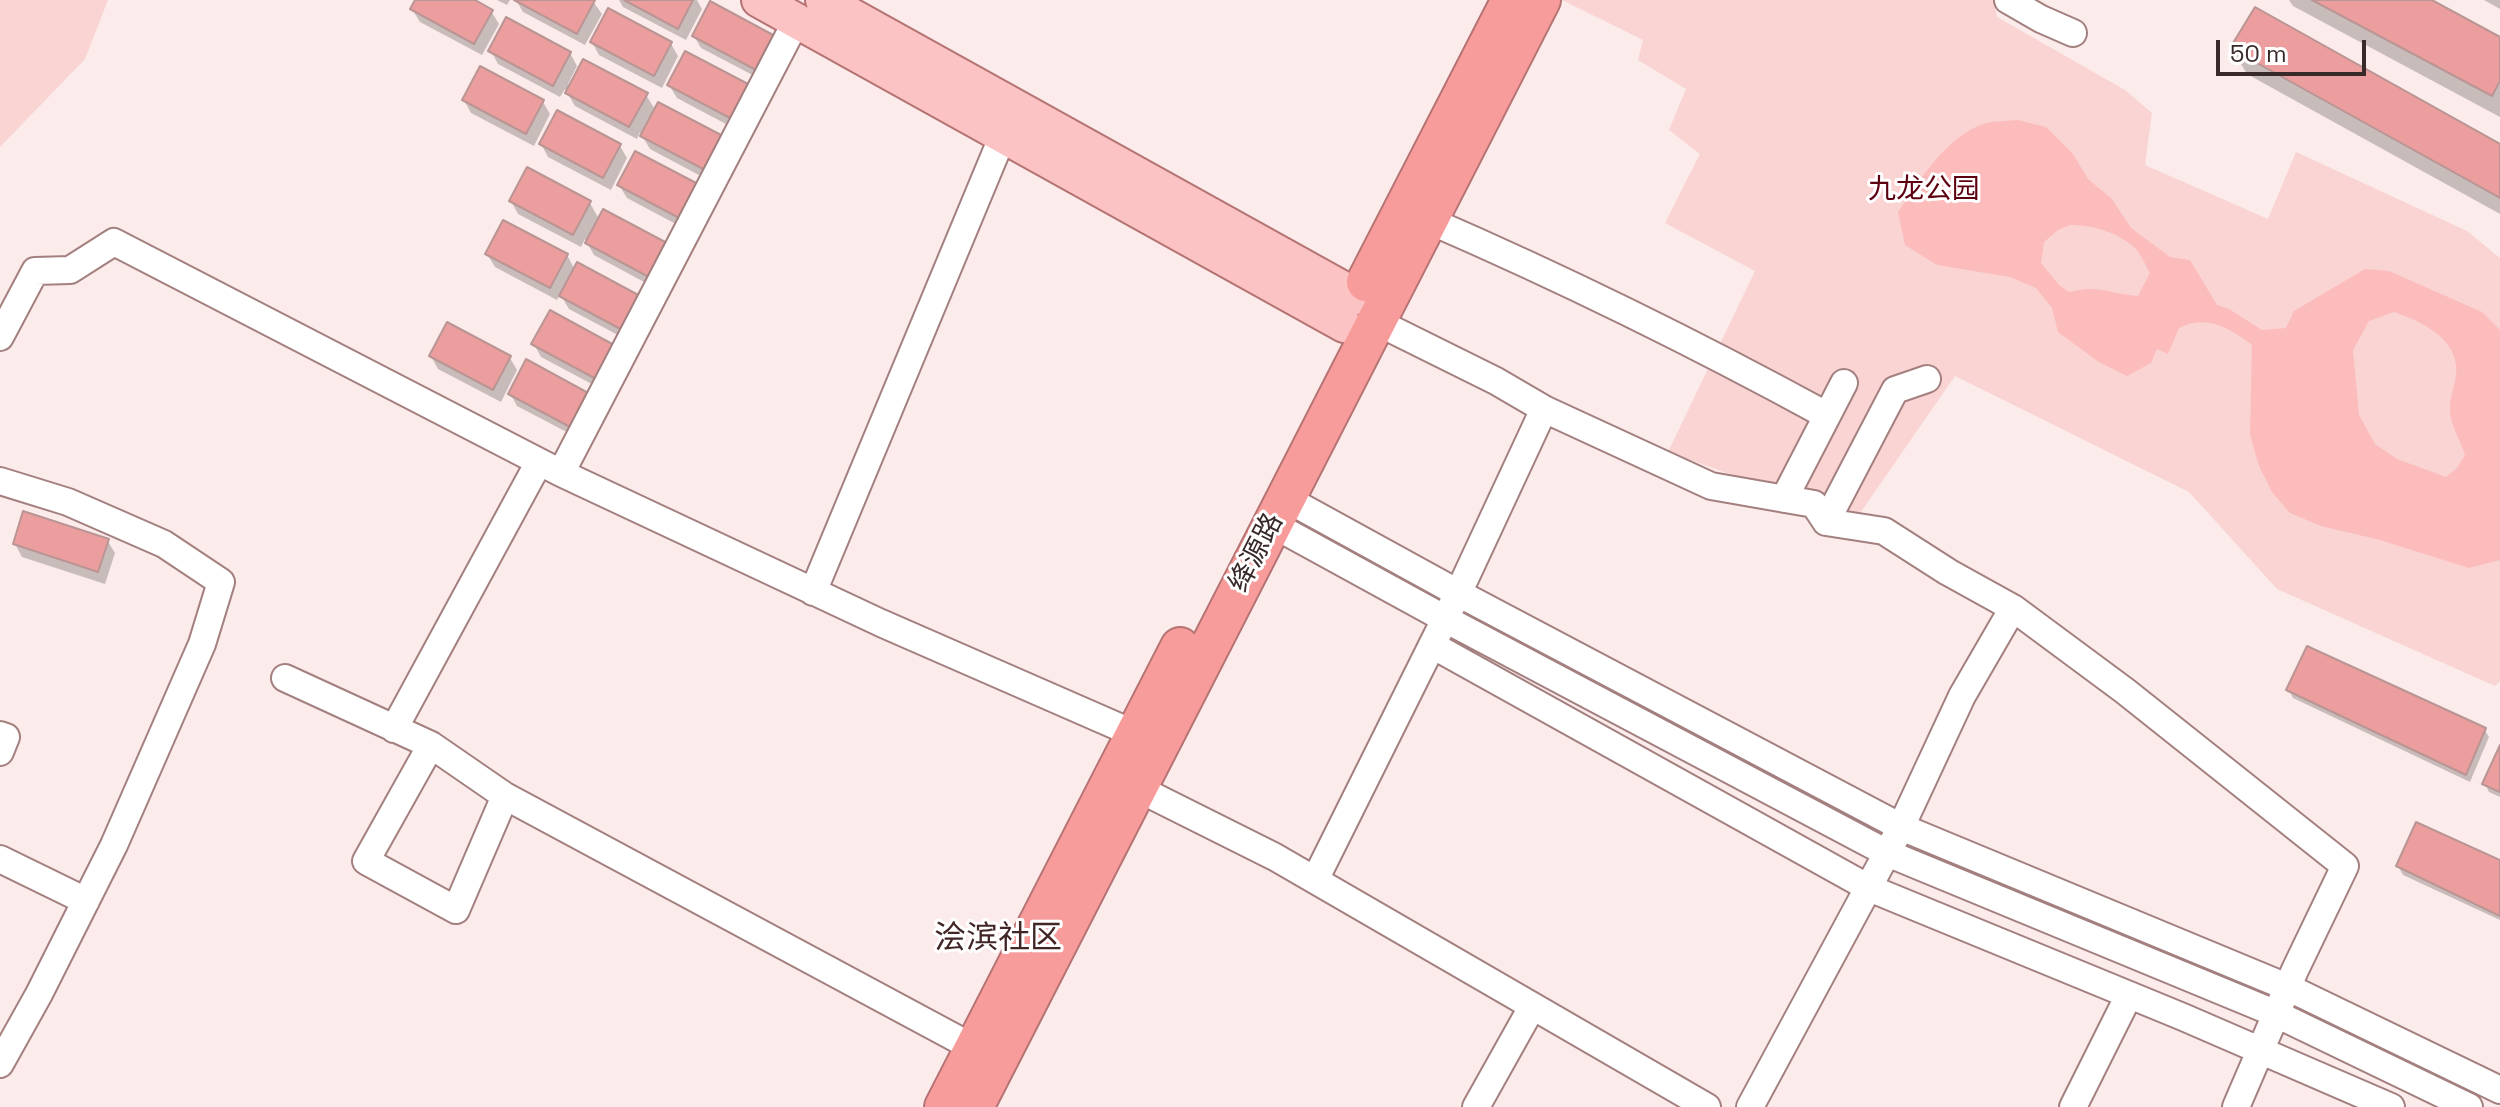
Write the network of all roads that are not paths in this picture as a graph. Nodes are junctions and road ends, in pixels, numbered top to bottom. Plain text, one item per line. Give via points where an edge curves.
1 (759, 0) edge
2 (823, 0) edge
3 (1511, 0) edge
4 (1541, 0) edge
5 (2008, 0) edge
6 (792, 21) edge
7 (2073, 33) dead end
8 (1010, 121) junction
9 (1428, 220) junction
10 (1359, 314) junction
11 (0, 337) edge
12 (1927, 379) dead end
13 (1844, 383) dead end
14 (1544, 409) junction
15 (1826, 415) junction
16 (550, 467) junction
17 (0, 481) edge
18 (1784, 499) junction
19 (1278, 511) junction
20 (1826, 522) junction
21 (813, 592) junction
22 (1458, 593) junction
23 (2013, 608) junction
24 (1445, 619) junction
25 (1432, 645) junction
26 (285, 678) dead end
27 (394, 729) junction
28 (1135, 734) junction
29 (0, 735) edge
30 (431, 745) junction
31 (0, 752) edge
32 (1137, 788) junction
33 (505, 796) junction
34 (1901, 827) junction
35 (1887, 853) junction
36 (0, 859) edge
37 (1315, 880) junction
38 (1869, 888) junction
39 (86, 901) junction
40 (2287, 987) junction
41 (2129, 995) junction
42 (1532, 1007) junction
43 (2276, 1014) junction
44 (974, 1048) junction
45 (2260, 1052) junction
46 (0, 1064) edge
47 (2500, 1090) edge
48 (944, 1107) edge
49 (974, 1107) edge
50 (1476, 1107) edge
51 (1707, 1107) edge
52 (1750, 1107) edge
53 (2073, 1107) edge
54 (2236, 1107) edge
55 (2391, 1107) edge
56 (2469, 1107) edge

1 - 6 main road
2 - 8 main road
3 - 10 highway, 绛源路
4 - 9 highway, 绛源路
5 - 7 street
6 - 8 main road
6 - 16 street
8 - 10 main road
8 - 21 street
9 - 10 highway, 绛源路
9 - 15 street via 1715,355
10 - 14 street
10 - 19 highway, 绛源路
10 - 28 highway, 绛源路
11 - 16 street via 35,271 70,270 114,242
12 - 20 street via 1895,390
13 - 15 street
14 - 18 street via 1711,486
14 - 22 street
15 - 18 street
16 - 21 street
16 - 27 street
17 - 39 street via 68,502 164,544 221,582 202,644
18 - 20 street via 1814,504
19 - 22 street
19 - 24 street
19 - 32 highway, 绛源路
20 - 23 street via 1884,531
21 - 28 street
22 - 24 street
22 - 34 street
23 - 34 street via 1962,696
23 - 40 street via 2345,866
24 - 25 street
24 - 35 street
25 - 37 street
25 - 38 street
26 - 27 street
27 - 30 street
28 - 44 highway, 绛源路
29 - 31 street via 6,737
30 - 33 street
30 - 33 street via 366,861 456,910
32 - 37 street
32 - 49 highway, 绛源路
33 - 44 street
34 - 35 street
34 - 40 street
35 - 38 street
35 - 43 street
36 - 39 street
37 - 42 street
38 - 41 street
38 - 52 street
39 - 46 street
40 - 43 street
40 - 47 street
41 - 45 street
41 - 53 street
42 - 50 street
42 - 51 street
43 - 45 street
43 - 56 street
44 - 48 highway, 绛源路
45 - 54 street
45 - 55 street

